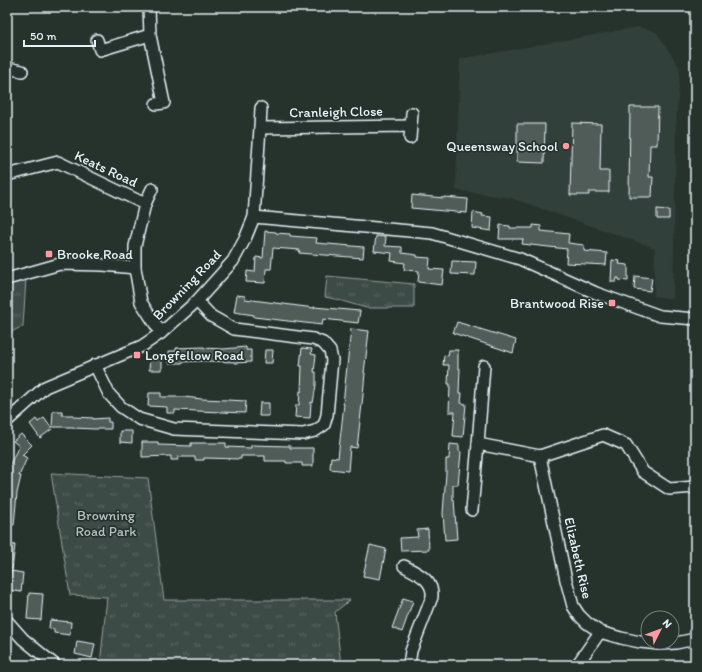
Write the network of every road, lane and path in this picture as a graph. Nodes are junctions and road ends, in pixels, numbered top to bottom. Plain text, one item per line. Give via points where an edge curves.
1 (148, 7) edge
2 (150, 36) junction
3 (97, 40) dead end
4 (7, 68) edge
5 (22, 71) dead end
6 (156, 104) dead end
7 (261, 108) dead end
8 (412, 113) dead end
9 (411, 126) junction
10 (260, 128) junction
11 (410, 138) dead end
12 (7, 175) edge
13 (152, 189) dead end
14 (145, 204) junction
15 (254, 217) junction
16 (135, 268) junction
17 (7, 279) edge
18 (196, 301) junction
19 (695, 318) edge
20 (161, 333) junction
21 (95, 365) junction
22 (484, 366) dead end
23 (7, 421) edge
24 (478, 444) junction
25 (540, 456) junction
26 (695, 487) edge
27 (472, 510) dead end
28 (404, 566) dead end
29 (7, 621) edge
30 (600, 632) junction
31 (695, 640) edge
32 (55, 665) edge
33 (409, 665) edge
34 (577, 665) edge

1 - 2 street
2 - 3 street via 100,50
2 - 6 street via 164,103
4 - 5 street
7 - 10 street, Browning Road
8 - 9 street
9 - 10 street, Cranleigh Close
9 - 11 street
10 - 15 street, Browning Road
12 - 14 street, Keats Road via 58,162
13 - 14 street
14 - 16 street via 135,246
15 - 18 street, Browning Road via 233,261
15 - 19 street via 432,232 520,259 596,293 660,316
16 - 17 street via 60,264
16 - 20 street via 141,302
18 - 20 street, Browning Road
18 - 21 street via 211,316 234,329 313,339 323,343 330,351 332,360 324,425 303,434 174,429 139,419 121,408 109,394
20 - 21 street, Browning Road via 142,346
21 - 23 street, Browning Road via 45,387
22 - 24 street
24 - 25 street
24 - 27 street
25 - 26 street via 603,436 626,445 643,472 669,490
25 - 30 street, Elizabeth Rise via 573,606 583,619
28 - 33 street via 428,581 433,593 411,651
29 - 32 street via 23,639
30 - 31 street, Elizabeth Rise via 659,644
30 - 34 street

